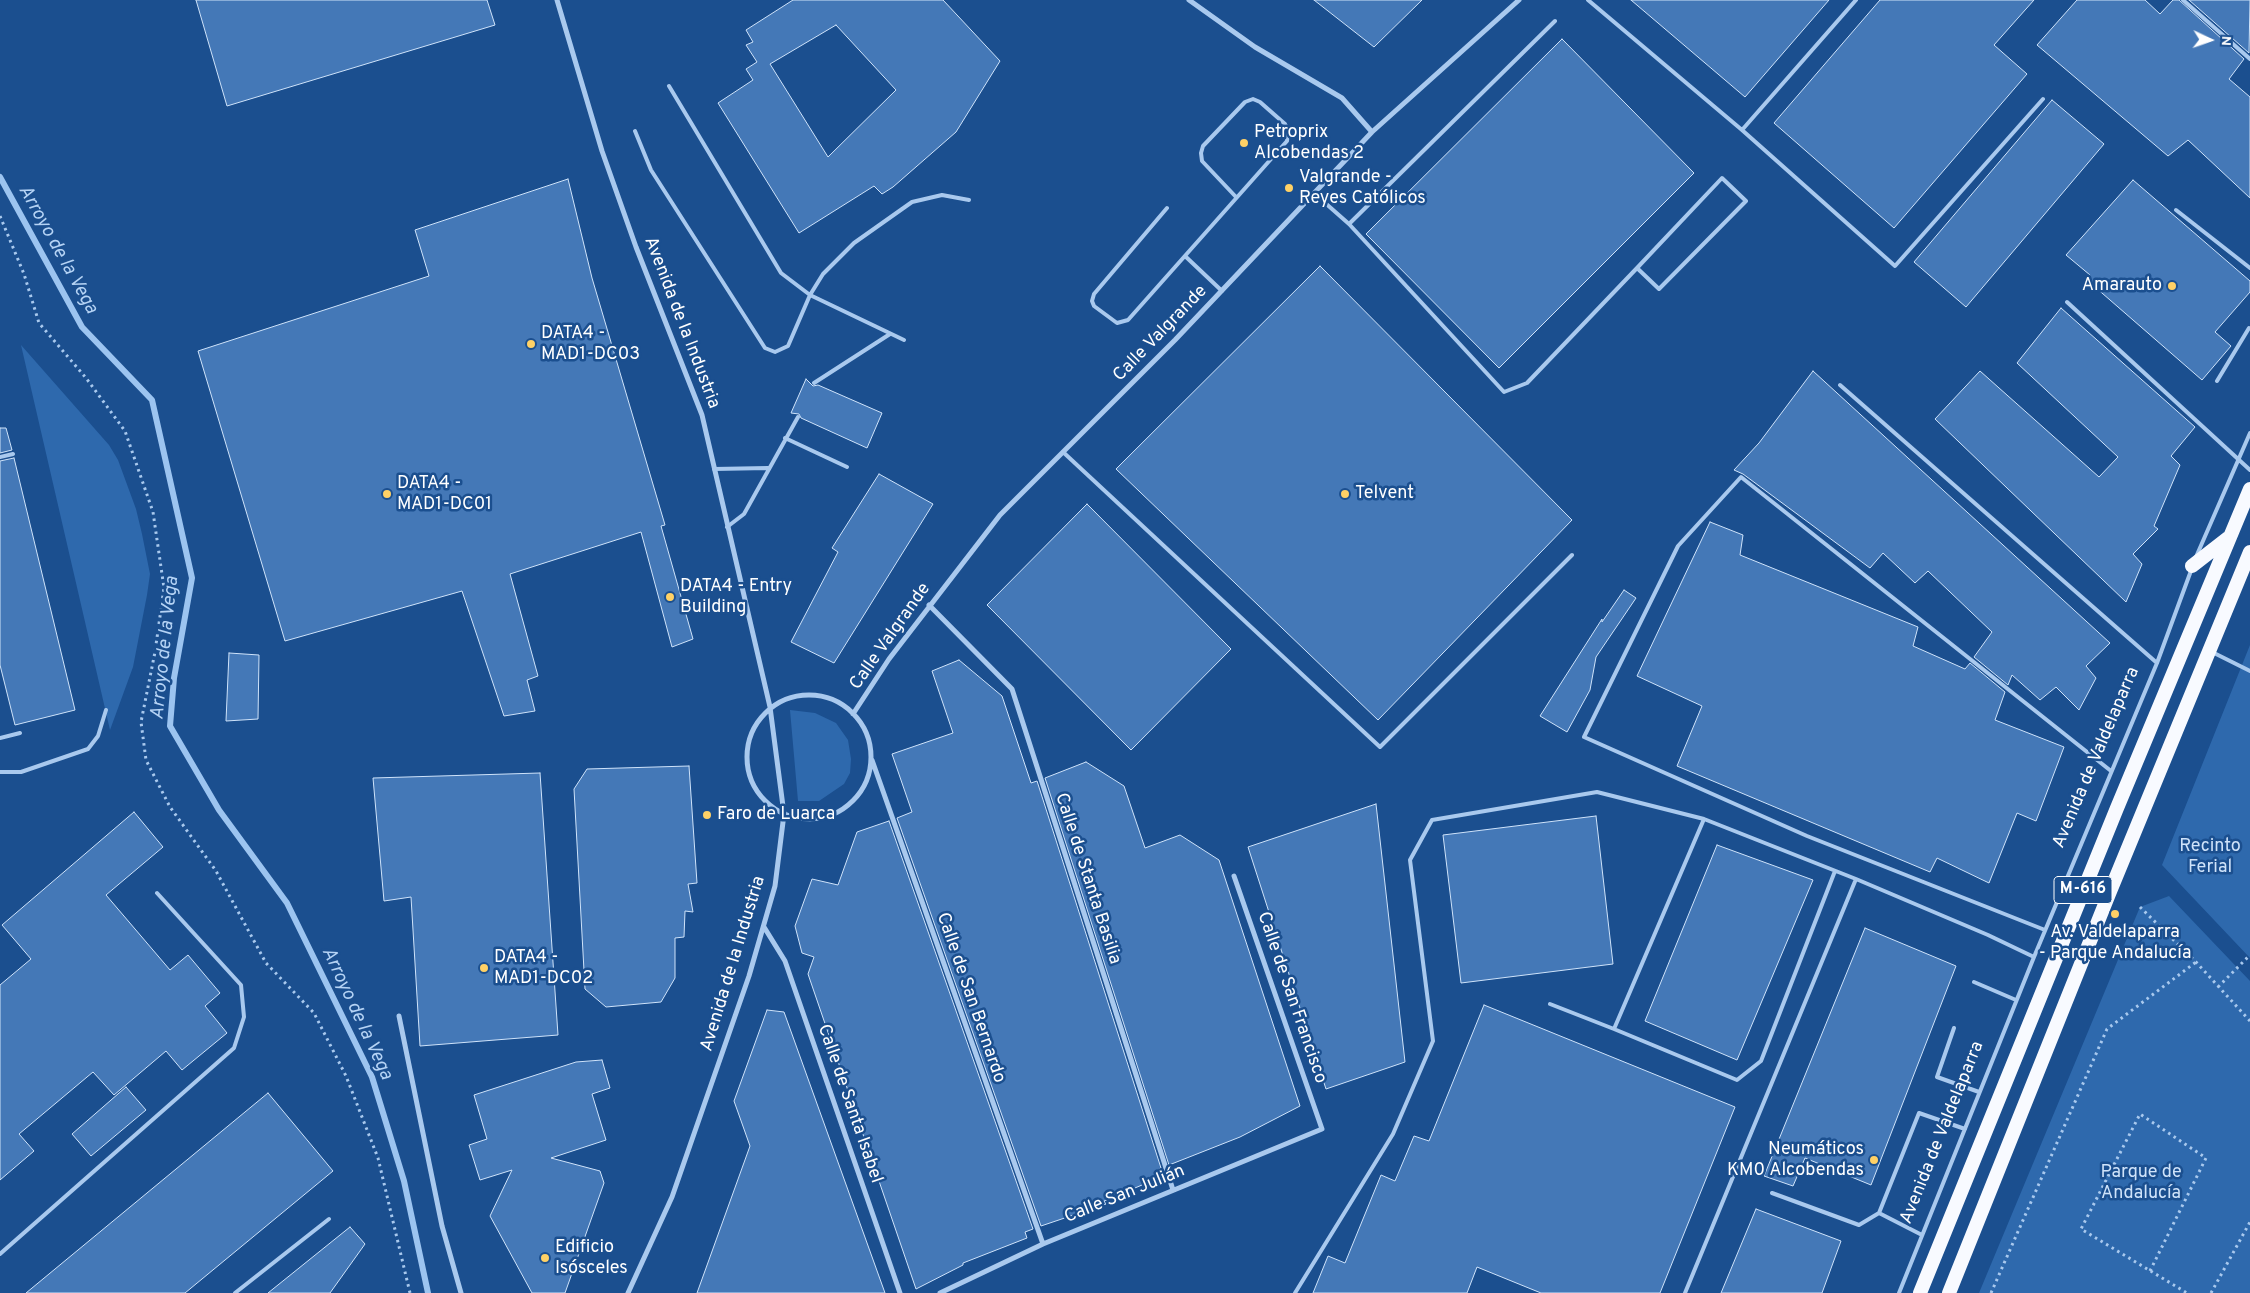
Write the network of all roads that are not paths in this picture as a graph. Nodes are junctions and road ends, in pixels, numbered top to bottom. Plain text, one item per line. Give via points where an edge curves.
1 (557, 0) edge
2 (1189, 0) edge
3 (1519, 0) edge
4 (1588, 0) edge
5 (1856, 0) edge
6 (2183, 0) edge
7 (1554, 21) dead end
8 (2250, 59) edge
9 (669, 86) dead end
10 (2043, 99) dead end
11 (1742, 130) junction
12 (635, 131) dead end
13 (1372, 132) junction
14 (1315, 194) junction
15 (1236, 197) junction
16 (969, 200) dead end
17 (1166, 208) dead end
18 (2176, 210) dead end
19 (1348, 224) junction
20 (1185, 256) junction
21 (1637, 268) junction
22 (2250, 268) edge
23 (1222, 291) junction
24 (810, 295) junction
25 (2067, 302) dead end
26 (2250, 328) edge
27 (890, 334) junction
28 (904, 340) dead end
29 (2217, 381) dead end
30 (814, 383) dead end
31 (1840, 385) dead end
32 (798, 416) dead end
33 (2250, 433) edge
34 (785, 438) junction
35 (1063, 452) junction
36 (13, 454) dead end
37 (0, 457) edge
38 (2238, 457) junction
39 (847, 466) dead end
40 (768, 468) junction
41 (714, 469) junction
42 (2250, 470) edge
43 (2250, 489) edge
44 (727, 528) junction
45 (2230, 536) junction
46 (2250, 552) edge
47 (1572, 555) dead end
48 (2192, 566) junction
49 (929, 605) junction
50 (2209, 651) junction
51 (2157, 663) junction
52 (2250, 671) edge
53 (770, 708) junction
54 (106, 710) dead end
55 (853, 714) junction
56 (20, 733) dead end
57 (0, 738) edge
58 (872, 760) junction
59 (2111, 771) junction
60 (0, 772) edge
61 (784, 814) junction
62 (1704, 819) junction
63 (1836, 871) junction
64 (1234, 876) dead end
65 (1856, 879) junction
66 (157, 893) dead end
67 (764, 927) junction
68 (2045, 930) junction
69 (2034, 957) junction
70 (1974, 982) dead end
71 (2016, 1000) junction
72 (1550, 1004) dead end
73 (398, 1016) dead end
74 (1954, 1028) dead end
75 (1614, 1029) junction
76 (1979, 1092) junction
77 (1322, 1129) joint
78 (1965, 1129) junction
79 (1173, 1190) junction
80 (1772, 1193) dead end
81 (1879, 1212) junction
82 (329, 1219) dead end
83 (1922, 1235) junction
84 (1043, 1244) junction
85 (0, 1254) edge
86 (236, 1293) edge
87 (461, 1293) edge
88 (628, 1293) edge
89 (900, 1293) edge
90 (940, 1293) edge
91 (1295, 1293) edge
92 (1685, 1293) edge
93 (1899, 1293) edge
94 (1920, 1293) edge
95 (1949, 1293) edge

1 - 41 street, Avenida de la Industria via 602,151 636,247 697,398
2 - 13 street via 1255,47 1342,98
3 - 13 street, Calle Valgrande
4 - 11 lane
5 - 11 lane
6 - 8 lane
7 - 19 lane
9 - 24 lane via 781,273
10 - 11 lane via 1895,266
12 - 24 lane via 651,170 765,348 775,352 788,346
13 - 14 street, Calle Valgrande
14 - 19 lane
14 - 23 street, Calle Valgrande
15 - 15 lane via 1202,160 1200,153 1245,102 1253,99 1285,124 1287,141
15 - 20 lane
16 - 24 lane via 942,195 912,202 854,243 823,274
17 - 20 lane via 1094,294 1094,306 1117,323 1123,323
18 - 22 lane
19 - 21 lane via 1504,392 1527,383
20 - 23 lane
21 - 21 lane via 1659,289 1746,201 1722,178
23 - 35 street, Calle Valgrande
24 - 27 lane
25 - 38 lane
26 - 29 lane
27 - 28 lane
27 - 30 lane
31 - 51 lane
32 - 34 lane
33 - 38 lane, Avenida de Valdelaparra
34 - 39 lane
34 - 40 lane
35 - 47 lane via 1380,747
35 - 49 street, Calle Valgrande via 1000,515
36 - 37 lane
38 - 42 lane
38 - 48 lane, Avenida de Valdelaparra
40 - 41 lane
40 - 44 lane via 744,514
41 - 44 street, Avenida de la Industria
43 - 45 highway, Avenida de Valdelaparra / M-616
44 - 53 street, Avenida de la Industria
45 - 48 highway
45 - 94 highway, Avenida de Valdelaparra / M-616
46 - 50 highway, M-616
48 - 51 lane, Avenida de Valdelaparra
49 - 55 street, Calle Valgrande
49 - 79 street, Calle de Stanta Basilia via 1012,690
50 - 52 lane
50 - 95 highway, M-616
51 - 59 lane, Avenida de Valdelaparra
53 - 55 street via 788,698 805,695 839,703
53 - 61 street, Avenida de la Industria
53 - 61 street via 750,737 747,756 757,792 770,806
54 - 60 lane via 98,736 88,749 21,772
55 - 58 street via 864,728
56 - 57 lane
58 - 61 street via 866,781 842,810 824,817 805,819
58 - 84 street, Calle de San Bernardo
59 - 68 lane, Avenida de Valdelaparra
59 - 68 lane via 1741,477 1678,546 1584,737 1807,836
61 - 67 street, Avenida de la Industria via 775,886
62 - 63 lane
62 - 75 lane
62 - 91 lane via 1597,792 1432,820 1410,860 1434,1041 1393,1134
63 - 65 lane
63 - 75 lane via 1761,1061 1737,1080
64 - 77 street, Calle de San Francisco
65 - 69 lane via 1988,934
65 - 92 lane
66 - 85 lane via 241,985 244,1017 234,1048
67 - 88 street, Avenida de la Industria via 672,1197
67 - 89 street, Calle de Santa Isabel via 785,961
68 - 69 lane, Avenida de Valdelaparra
69 - 71 lane, Avenida de Valdelaparra
70 - 71 lane
71 - 76 lane, Avenida de Valdelaparra
72 - 75 lane
73 - 87 street via 442,1226
74 - 76 lane via 1936,1077
76 - 78 lane, Avenida de Valdelaparra
77 - 79 street, Calle San Julián
78 - 81 lane via 1919,1113
78 - 83 lane, Avenida de Valdelaparra
79 - 84 street, Calle San Julián
80 - 81 lane via 1859,1225
81 - 83 lane
82 - 86 lane
83 - 93 lane, Avenida de Valdelaparra
84 - 90 street, Calle San Julián

